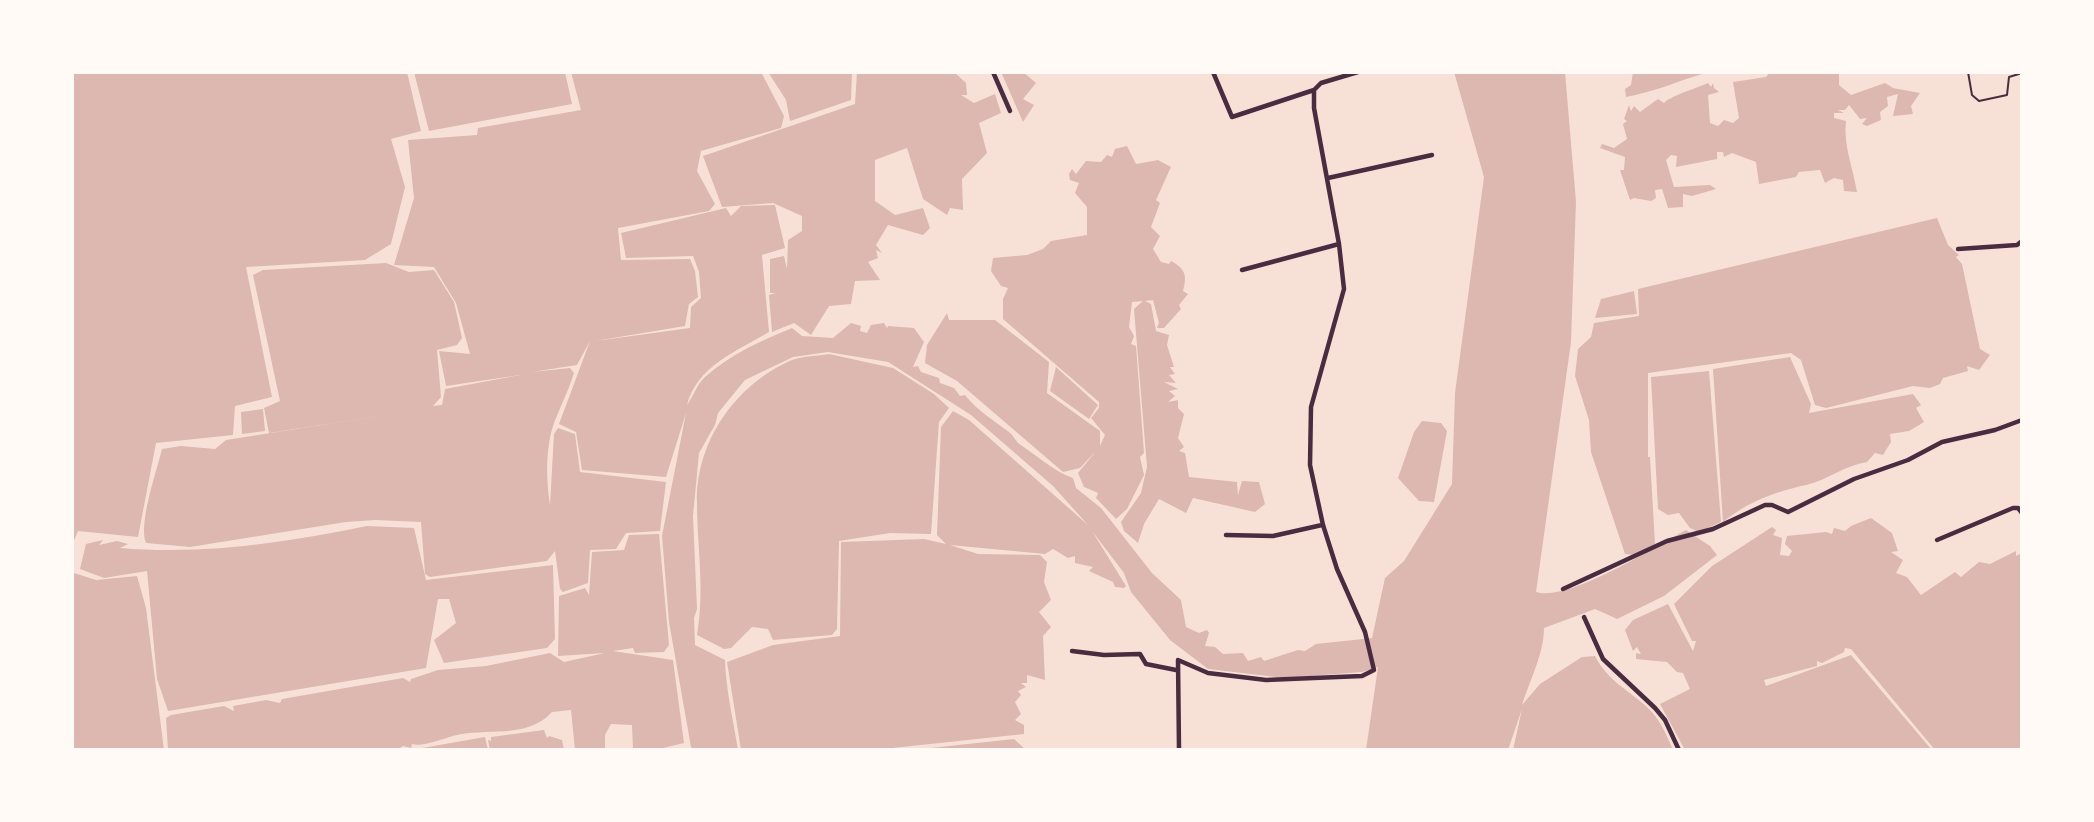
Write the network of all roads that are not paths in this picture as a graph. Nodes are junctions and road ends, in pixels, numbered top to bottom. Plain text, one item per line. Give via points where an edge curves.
1 (993, 72) edge
2 (1213, 72) edge
3 (1358, 72) edge
4 (1314, 90) junction
5 (1010, 111) dead end
6 (1432, 155) dead end
7 (1328, 178) junction
8 (2022, 241) edge
9 (1339, 244) junction
10 (1958, 249) dead end
11 (1242, 270) dead end
12 (2022, 420) edge
13 (2022, 513) edge
14 (1322, 525) junction
15 (1226, 535) dead end
16 (1937, 540) dead end
17 (1563, 589) dead end
18 (1584, 617) dead end
19 (1072, 651) dead end
20 (1177, 670) junction
21 (1179, 750) edge
22 (1679, 750) edge

1 - 5 street
2 - 4 street via 1232,117
3 - 4 street via 1321,83
4 - 7 street
6 - 7 street
7 - 9 street
8 - 10 street
9 - 11 street
9 - 14 street via 1344,289 1311,407 1310,465
12 - 17 street via 1942,442 1788,512 1765,505 1713,529 1667,541
13 - 16 street via 2013,508
14 - 15 street via 1273,537
14 - 20 street via 1365,632 1374,670 1362,676 1266,680 1208,673 1182,659
18 - 22 street via 1603,659 1656,708
19 - 20 street via 1140,654 1146,664
20 - 21 street

